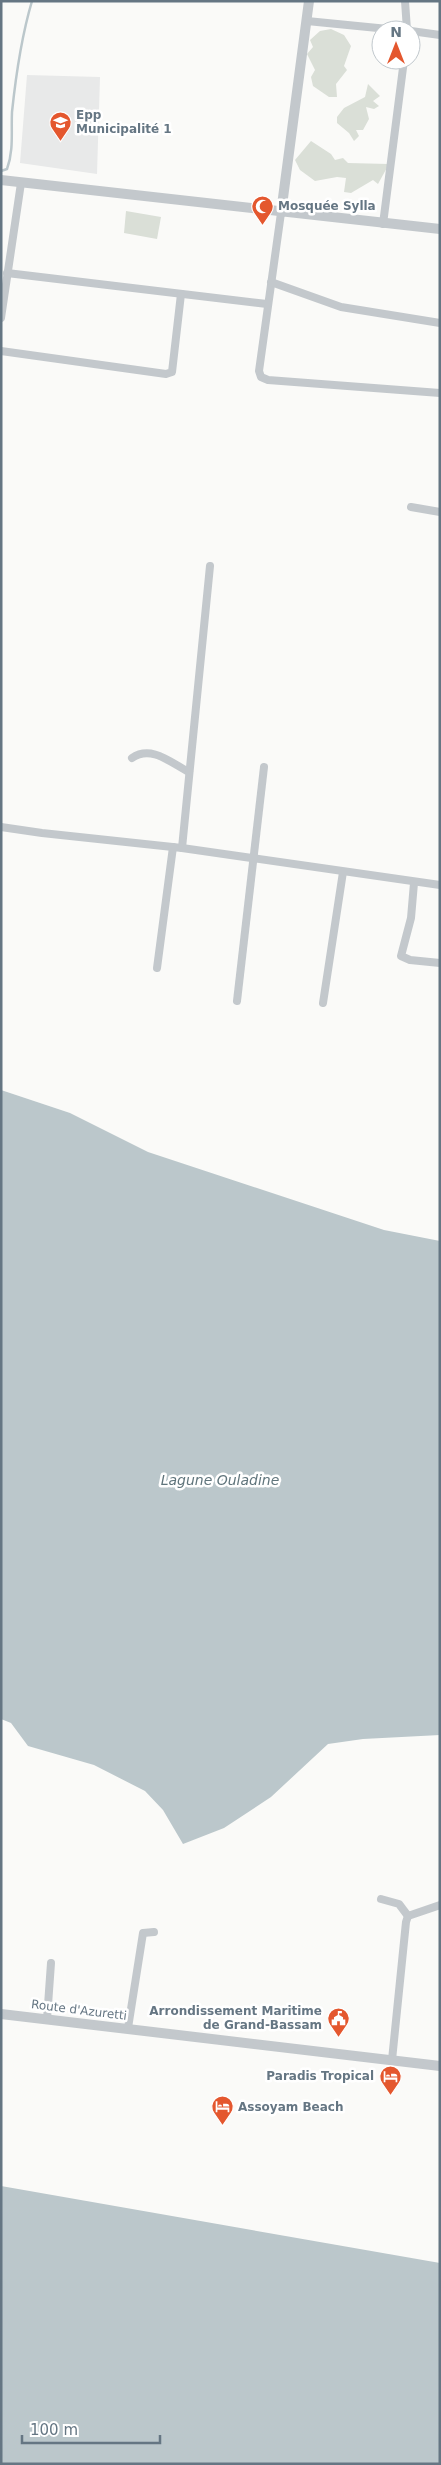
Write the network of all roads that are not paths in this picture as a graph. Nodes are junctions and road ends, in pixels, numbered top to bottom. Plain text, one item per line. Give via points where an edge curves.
1 (309, 1) edge
2 (405, 1) edge
3 (406, 20) edge
4 (307, 21) junction
5 (371, 27) edge
6 (421, 32) edge
7 (440, 35) edge
8 (403, 70) edge
9 (1, 180) edge
10 (21, 183) junction
11 (281, 213) junction
12 (383, 224) junction
13 (440, 229) edge
14 (6, 273) junction
15 (271, 282) junction
16 (182, 294) junction
17 (267, 304) junction
18 (1, 318) edge
19 (440, 323) edge
20 (1, 351) edge
21 (440, 393) edge
22 (411, 507) dead end
23 (440, 512) edge
24 (210, 566) dead end
25 (132, 758) dead end
26 (264, 767) dead end
27 (189, 772) junction
28 (1, 827) edge
29 (173, 847) junction
30 (182, 848) junction
31 (254, 858) junction
32 (343, 872) junction
33 (414, 882) junction
34 (440, 885) edge
35 (440, 963) edge
36 (157, 968) dead end
37 (237, 1002) dead end
38 (324, 1003) dead end
39 (381, 1899) dead end
40 (440, 1905) edge
41 (408, 1916) junction
42 (154, 1932) dead end
43 (51, 1963) dead end
44 (1, 2014) edge
45 (47, 2019) junction
46 (128, 2028) junction
47 (392, 2060) junction
48 (440, 2066) edge

1 - 4 street
2 - 3 street
4 - 5 street
4 - 11 street
6 - 7 street
8 - 12 street
9 - 10 street
10 - 11 street
10 - 14 street
11 - 12 street
11 - 15 street
12 - 13 street
14 - 16 street
14 - 18 street
15 - 17 street
15 - 19 street via 342,307
16 - 17 street
16 - 20 street via 172,372 166,374
17 - 21 street via 261,377
22 - 23 street
24 - 27 street
25 - 27 street via 140,752 150,752
26 - 31 street
27 - 30 street
28 - 29 street
29 - 30 street
29 - 36 street
30 - 31 street
31 - 32 street
31 - 37 street
32 - 33 street
32 - 38 street
33 - 34 street
33 - 35 street via 411,918 401,956
39 - 41 street via 398,1904
40 - 41 street
41 - 47 street
42 - 46 street via 143,1933
43 - 45 street
44 - 45 street, Route d'Azuretti
45 - 46 street, Route d'Azuretti
46 - 47 street, Route d'Azuretti
47 - 48 street, Route d'Azuretti

